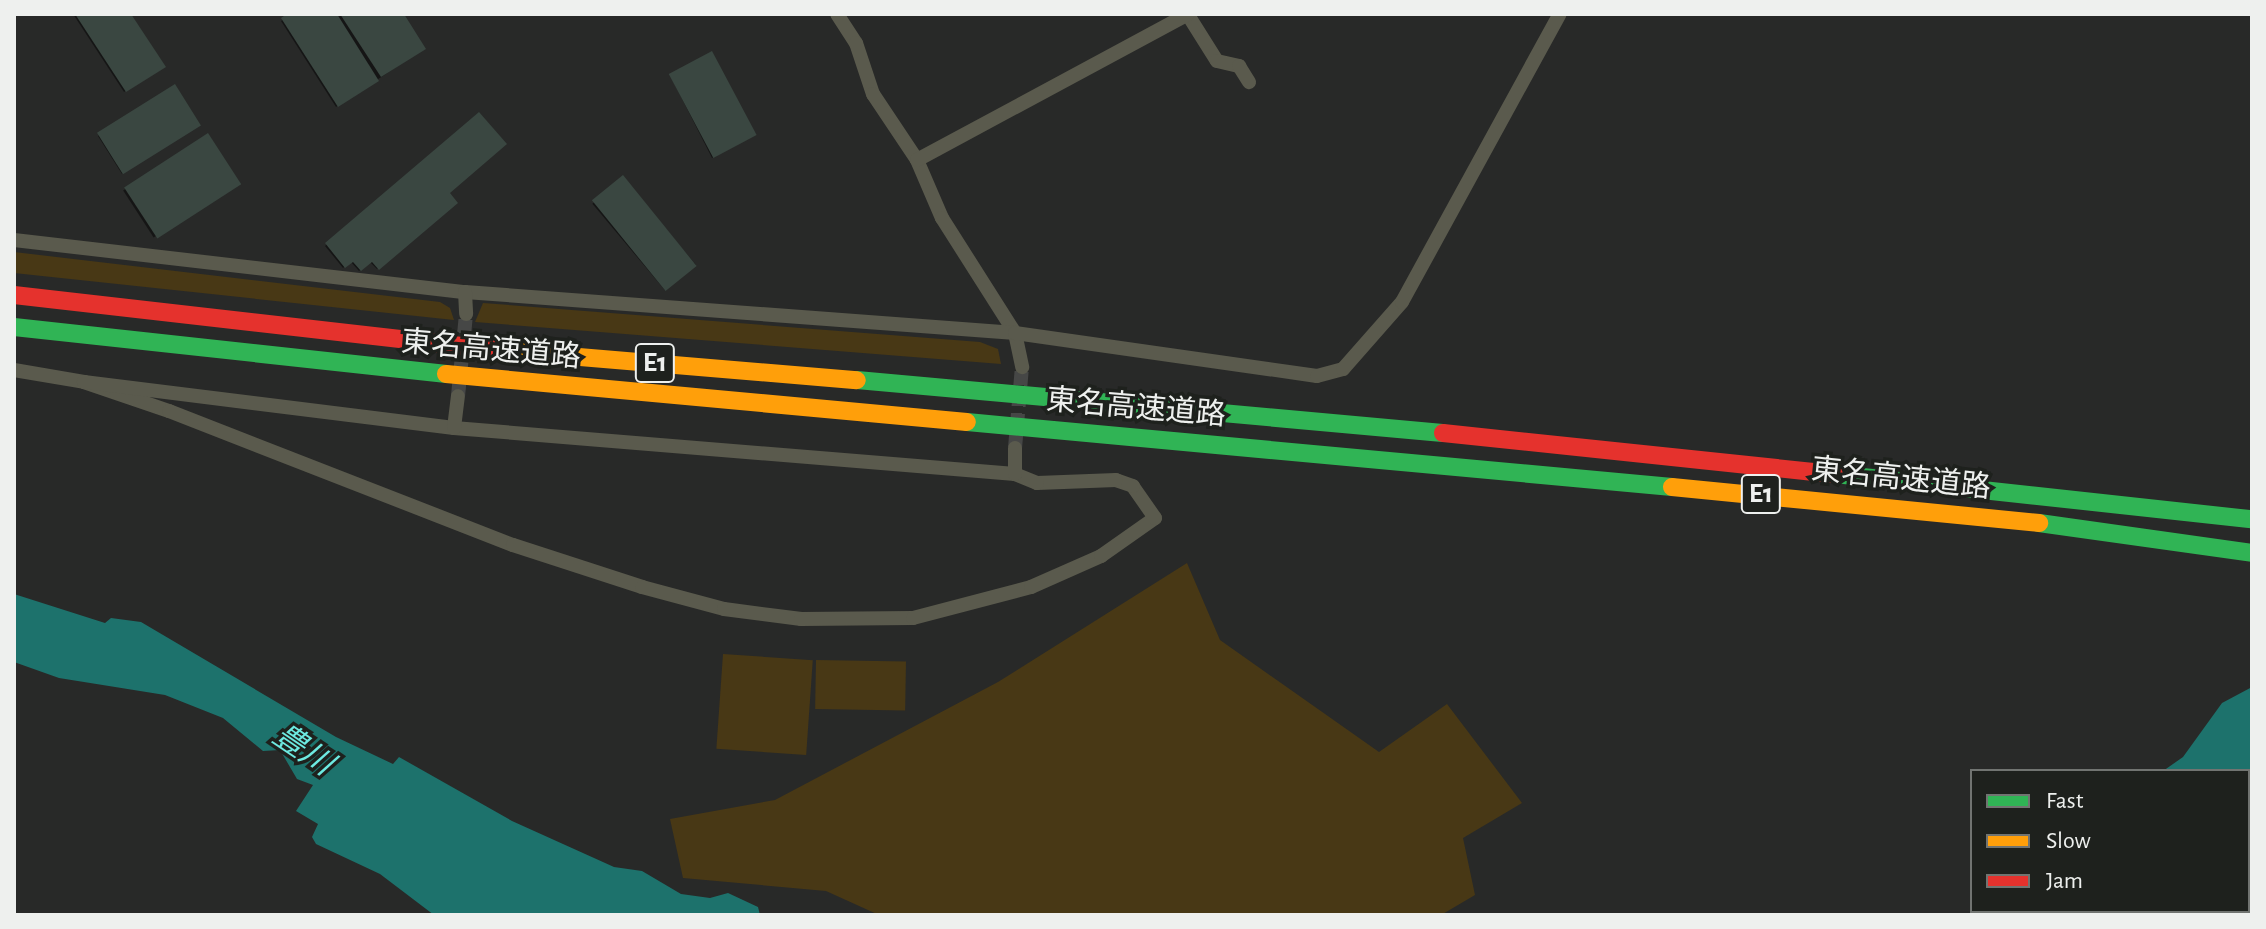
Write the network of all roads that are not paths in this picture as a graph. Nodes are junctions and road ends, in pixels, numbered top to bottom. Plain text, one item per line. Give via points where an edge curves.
1 (837, 14) edge
2 (1188, 14) edge
3 (1560, 14) edge
4 (1249, 82) dead end
5 (917, 160) junction
6 (14, 240) edge
7 (465, 292) junction
8 (14, 295) edge
9 (466, 314) tunnel mouth
10 (14, 327) edge
11 (1015, 333) junction
12 (1022, 367) tunnel mouth
13 (14, 370) edge
14 (84, 382) junction
15 (458, 396) tunnel mouth
16 (454, 428) junction
17 (1015, 448) tunnel mouth
18 (1015, 474) junction
19 (2252, 519) edge
20 (2252, 553) edge

1 - 5 street via 856,43 873,94
2 - 4 street via 1217,61 1239,66
2 - 5 street
3 - 11 street via 1402,302 1343,369 1317,376
5 - 11 street via 942,218
6 - 7 street
7 - 9 street
7 - 11 street
8 - 19 highway, 東名高速道路 / E1 via 509,351 1297,417
10 - 20 highway, 東名高速道路 / E1 via 248,356 1987,516
11 - 12 street
13 - 14 street
14 - 16 street
14 - 18 street via 252,440 528,550 710,605 801,619 913,618 1031,587 1101,556 1155,518 1133,486 1116,480 1037,483
15 - 16 street
16 - 18 street
17 - 18 street

